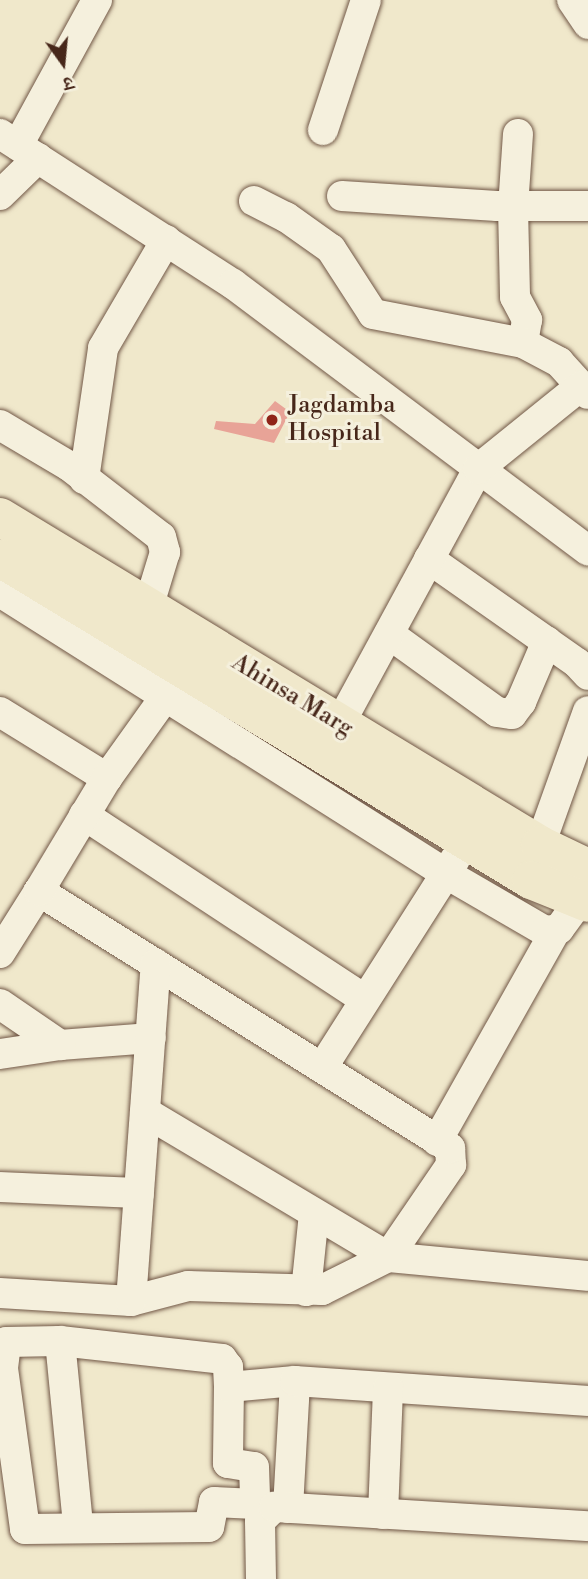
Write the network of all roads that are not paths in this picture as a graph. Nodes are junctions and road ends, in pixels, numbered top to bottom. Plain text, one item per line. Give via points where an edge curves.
1 (97, 0) edge
2 (366, 0) edge
3 (572, 0) edge
4 (588, 24) edge
5 (323, 130) dead end
6 (518, 134) dead end
7 (19, 146) edge
8 (0, 195) edge
9 (342, 196) dead end
10 (254, 201) dead end
11 (588, 206) edge
12 (513, 207) junction
13 (166, 240) junction
14 (523, 343) junction
15 (584, 390) edge
16 (0, 425) edge
17 (478, 469) junction
18 (84, 479) junction
19 (0, 517) edge
20 (588, 551) edge
21 (0, 558) edge
22 (429, 559) junction
23 (3, 601) edge
24 (148, 608) junction
25 (388, 634) junction
26 (547, 641) junction
27 (588, 675) edge
28 (174, 683) junction
29 (588, 711) edge
30 (0, 712) edge
31 (323, 755) junction
32 (107, 778) junction
33 (84, 815) junction
34 (475, 826) junction
35 (540, 845) junction
36 (445, 873) junction
37 (585, 890) edge
38 (39, 891) junction
39 (555, 932) junction
40 (0, 953) edge
41 (156, 964) junction
42 (363, 998) junction
43 (0, 1004) edge
44 (151, 1038) junction
45 (60, 1045) junction
46 (0, 1054) edge
47 (322, 1069) junction
48 (145, 1112) junction
49 (437, 1140) junction
50 (0, 1187) edge
51 (139, 1194) junction
52 (314, 1214) junction
53 (388, 1257) junction
54 (588, 1276) edge
55 (306, 1290) junction
56 (0, 1293) edge
57 (131, 1301) junction
58 (60, 1341) junction
59 (1, 1368) edge
60 (295, 1381) junction
61 (229, 1387) junction
62 (388, 1388) junction
63 (588, 1401) edge
64 (7, 1452) edge
65 (269, 1508) junction
66 (383, 1514) junction
67 (78, 1526) junction
68 (588, 1526) edge
69 (261, 1579) edge

1 - 7 street
2 - 5 street
3 - 4 street
6 - 12 street
7 - 8 street
7 - 13 street
9 - 12 street
10 - 14 street via 286,217 331,250 373,314
11 - 12 street
12 - 14 street via 515,297 527,324
13 - 17 street via 233,284
13 - 18 street via 103,348
14 - 15 street via 559,362
15 - 17 street
16 - 18 street via 31,440
17 - 20 street
17 - 22 street
18 - 24 street via 165,545
19 - 24 highway, Ahinsa Marg
21 - 28 highway, Ahinsa Marg
22 - 25 street
22 - 26 street
23 - 28 street
24 - 31 highway, Ahinsa Marg
25 - 26 street via 497,712 512,714
25 - 31 street
26 - 27 street
28 - 31 highway, Ahinsa Marg
28 - 32 street
29 - 35 street
30 - 32 street
31 - 34 highway, Ahinsa Marg
31 - 36 street
32 - 33 street
33 - 38 street
33 - 42 street
34 - 35 highway, Ahinsa Marg
34 - 36 street
34 - 37 highway, Ahinsa Marg via 531,880
35 - 37 highway, Ahinsa Marg
36 - 39 street via 545,931
36 - 42 street
37 - 39 street
38 - 40 street
38 - 41 street
39 - 49 street
41 - 44 street
41 - 47 street
42 - 47 street
43 - 45 street
44 - 45 street
44 - 48 street
45 - 46 street
47 - 49 street
48 - 51 street
48 - 52 street
49 - 53 street via 450,1148 451,1166
50 - 51 street
51 - 57 street
52 - 53 street
52 - 55 street
53 - 54 street
53 - 55 street via 338,1284
55 - 57 street via 188,1286
56 - 57 street
58 - 59 street via 6,1342
58 - 61 street via 222,1359 228,1367
58 - 67 street
59 - 64 street
60 - 61 street
60 - 62 street
60 - 65 street
61 - 65 street via 228,1463 254,1467
62 - 63 street
62 - 66 street
64 - 67 street via 25,1529
65 - 66 street
65 - 67 street via 214,1502 209,1527
65 - 69 street via 260,1521
66 - 68 street

